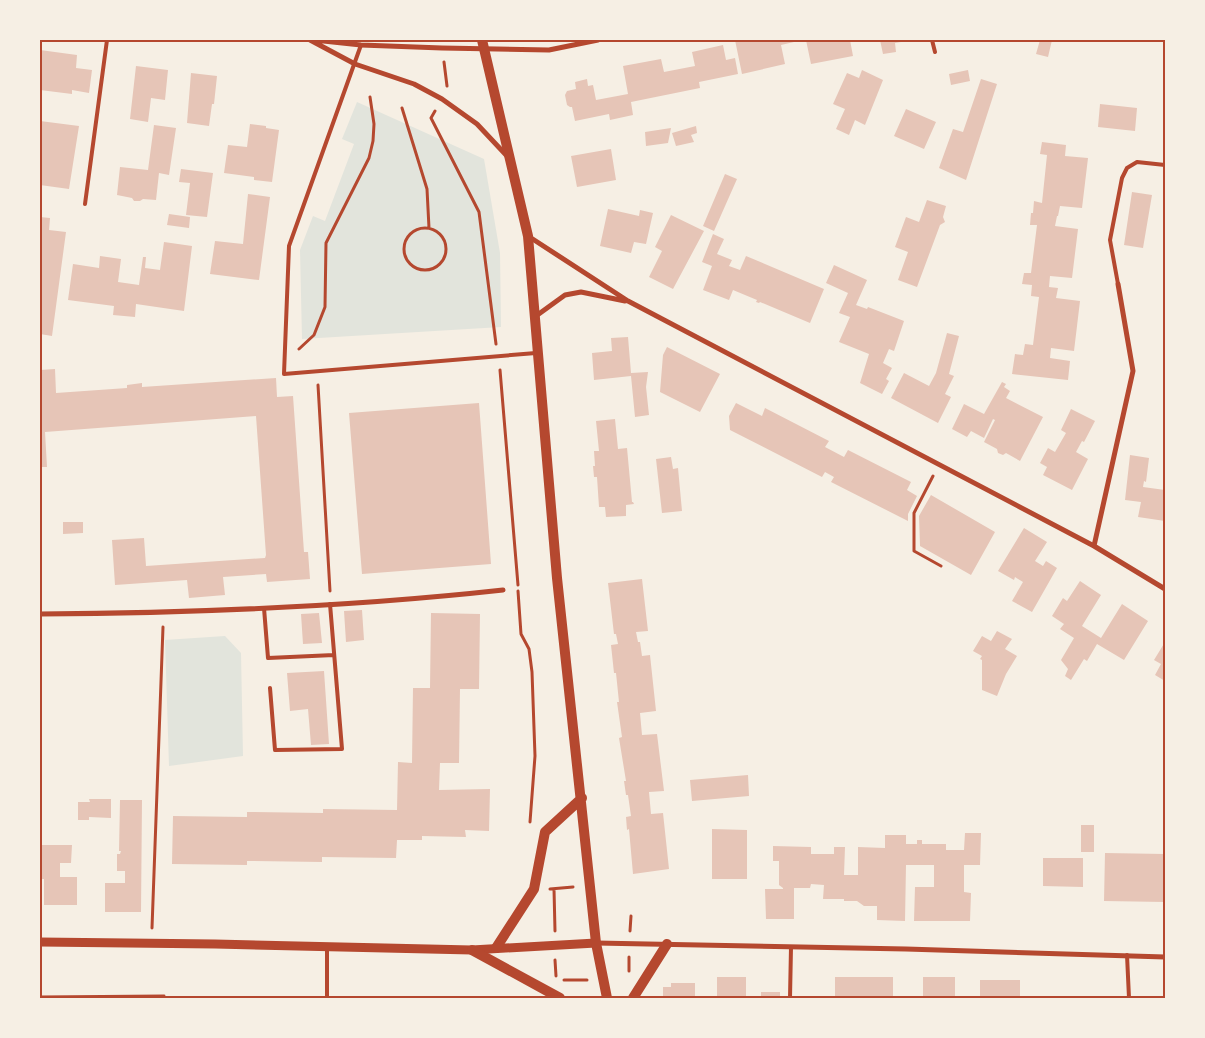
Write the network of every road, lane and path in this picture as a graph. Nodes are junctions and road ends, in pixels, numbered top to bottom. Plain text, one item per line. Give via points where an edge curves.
1 (108, 40) edge
2 (312, 40) edge
3 (598, 40) edge
4 (932, 40) edge
5 (361, 45) junction
6 (483, 45) edge
7 (934, 52) dead end
8 (355, 64) junction
9 (370, 97) dead end
10 (402, 108) dead end
11 (431, 118) dead end
12 (509, 158) junction
13 (1165, 165) edge
14 (85, 204) dead end
15 (429, 228) junction
16 (528, 236) junction
17 (1118, 284) joint
18 (628, 301) junction
19 (534, 317) junction
20 (537, 352) junction
21 (498, 357) junction
22 (284, 362) junction
23 (318, 372) junction
24 (939, 464) junction
25 (1094, 546) junction
26 (941, 566) dead end
27 (329, 584) dead end
28 (1165, 589) edge
29 (503, 590) dead end
30 (330, 604) junction
31 (264, 608) junction
32 (163, 613) junction
33 (40, 614) edge
34 (334, 654) junction
35 (270, 688) dead end
36 (582, 798) junction
37 (529, 831) dead end
38 (40, 942) edge
39 (596, 942) junction
40 (152, 943) junction
41 (667, 944) junction
42 (327, 946) junction
43 (791, 946) junction
44 (496, 948) junction
45 (472, 950) junction
46 (1127, 955) junction
47 (1165, 956) edge
48 (40, 997) edge
49 (164, 998) edge
50 (327, 998) edge
51 (560, 998) edge
52 (608, 998) edge
53 (633, 998) edge
54 (790, 998) edge
55 (1129, 998) edge

1 - 14 lane
2 - 5 street
2 - 8 street
3 - 6 street via 549,50
4 - 7 lane
5 - 6 street
5 - 8 lane
6 - 12 main road
8 - 12 street via 414,84 442,99 477,124
8 - 22 lane via 289,246
9 - 22 path via 374,124 369,158 326,243 325,307 314,335
10 - 15 path via 427,189
11 - 21 path via 478,212
12 - 16 main road
13 - 17 lane via 1137,162 1127,168 1122,178 1110,240
15 - 15 path via 436,230 445,241 446,254 438,266 418,269 407,261 405,241 415,230
16 - 18 street
16 - 19 main road
17 - 25 street via 1133,371
18 - 19 street via 581,292 565,295
18 - 24 street
19 - 20 main road
20 - 21 lane
20 - 36 main road via 557,578
21 - 23 lane
21 - 37 path via 521,634 530,650 532,672 535,756
22 - 23 lane via 284,374
23 - 27 path
24 - 25 street
24 - 26 path via 914,513 914,551
25 - 28 street
29 - 30 street via 414,600
30 - 31 street
30 - 34 lane
31 - 32 street
31 - 34 lane via 268,658
32 - 33 street
32 - 40 path
34 - 35 lane via 342,748 275,750
36 - 39 main road
36 - 44 main road via 545,832 534,889
38 - 40 street
39 - 41 street
39 - 44 street
39 - 52 main road
40 - 42 street
41 - 43 street
41 - 53 main road
42 - 45 street
42 - 50 lane
43 - 46 street
43 - 54 lane
44 - 45 street
45 - 51 main road
46 - 47 street
46 - 55 lane
48 - 49 path

